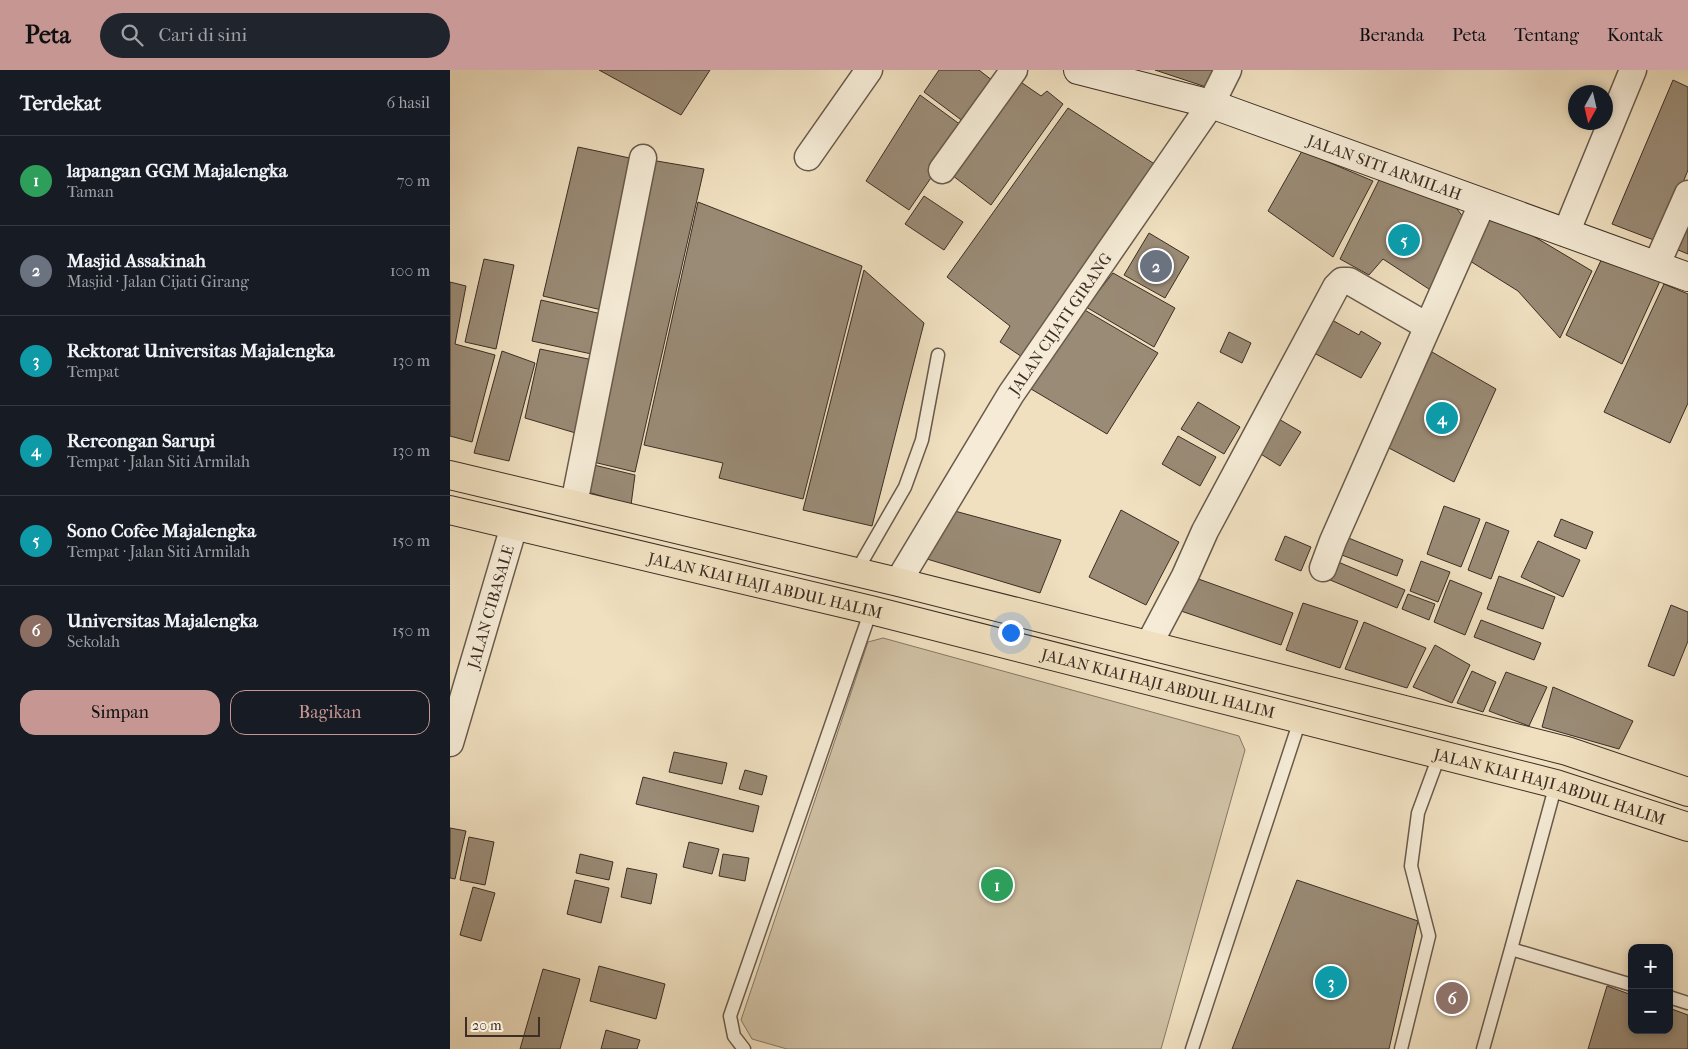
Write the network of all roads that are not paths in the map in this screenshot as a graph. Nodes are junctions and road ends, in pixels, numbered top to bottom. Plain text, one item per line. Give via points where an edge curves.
1 (869, 70) edge
2 (1014, 70) edge
3 (1078, 70) edge
4 (1228, 70) edge
5 (1633, 70) edge
6 (1211, 104) junction
7 (808, 157) dead end
8 (643, 158) dead end
9 (942, 170) dead end
10 (1688, 194) edge
11 (1482, 204) junction
12 (1566, 233) junction
13 (1656, 266) junction
14 (1688, 277) edge
15 (1427, 326) junction
16 (938, 355) dead end
17 (450, 475) edge
18 (574, 504) junction
19 (450, 510) edge
20 (514, 526) junction
21 (1323, 568) dead end
22 (856, 572) junction
23 (898, 582) junction
24 (871, 610) junction
25 (1148, 646) junction
26 (1300, 720) junction
27 (450, 743) edge
28 (1567, 751) junction
29 (1439, 756) junction
30 (1556, 784) junction
31 (1688, 792) edge
32 (1688, 827) edge
33 (1511, 949) junction
34 (1628, 984) edge
35 (1673, 998) edge
36 (1688, 1003) edge
37 (744, 1049) edge
38 (1192, 1049) edge
39 (1401, 1049) edge
40 (1482, 1049) edge

1 - 7 street
2 - 9 street
3 - 6 main road, JALAN SITI ARMILAH
4 - 6 street, JALAN CIJATI GIRANG
5 - 12 street
6 - 11 main road, JALAN SITI ARMILAH
6 - 23 street, JALAN CIJATI GIRANG via 1011,394
8 - 18 street
10 - 13 street
11 - 12 main road, JALAN SITI ARMILAH
11 - 15 street
12 - 13 main road, JALAN SITI ARMILAH
13 - 14 main road, JALAN SITI ARMILAH
15 - 21 street
15 - 25 street via 1348,281 1342,281 1336,287 1205,531
16 - 22 lane via 922,440 905,487
17 - 18 main road, JALAN KIAI HAJI ABDUL HALIM
18 - 22 main road, JALAN KIAI HAJI ABDUL HALIM
19 - 20 main road, JALAN KIAI HAJI ABDUL HALIM
20 - 24 main road, JALAN KIAI HAJI ABDUL HALIM
20 - 27 street, JALAN CIBASALE
22 - 23 main road, JALAN KIAI HAJI ABDUL HALIM
23 - 25 main road, JALAN KIAI HAJI ABDUL HALIM
24 - 26 main road, JALAN KIAI HAJI ABDUL HALIM
24 - 37 lane via 730,1016 734,1036
25 - 28 main road, JALAN KIAI HAJI ABDUL HALIM
26 - 29 main road, JALAN KIAI HAJI ABDUL HALIM
26 - 38 lane
28 - 30 main road
28 - 31 main road, JALAN KIAI HAJI ABDUL HALIM
29 - 30 main road, JALAN KIAI HAJI ABDUL HALIM
29 - 39 lane via 1418,813 1411,866 1429,936
30 - 32 main road, JALAN KIAI HAJI ABDUL HALIM
30 - 33 lane
33 - 34 lane
33 - 40 lane
35 - 36 lane

